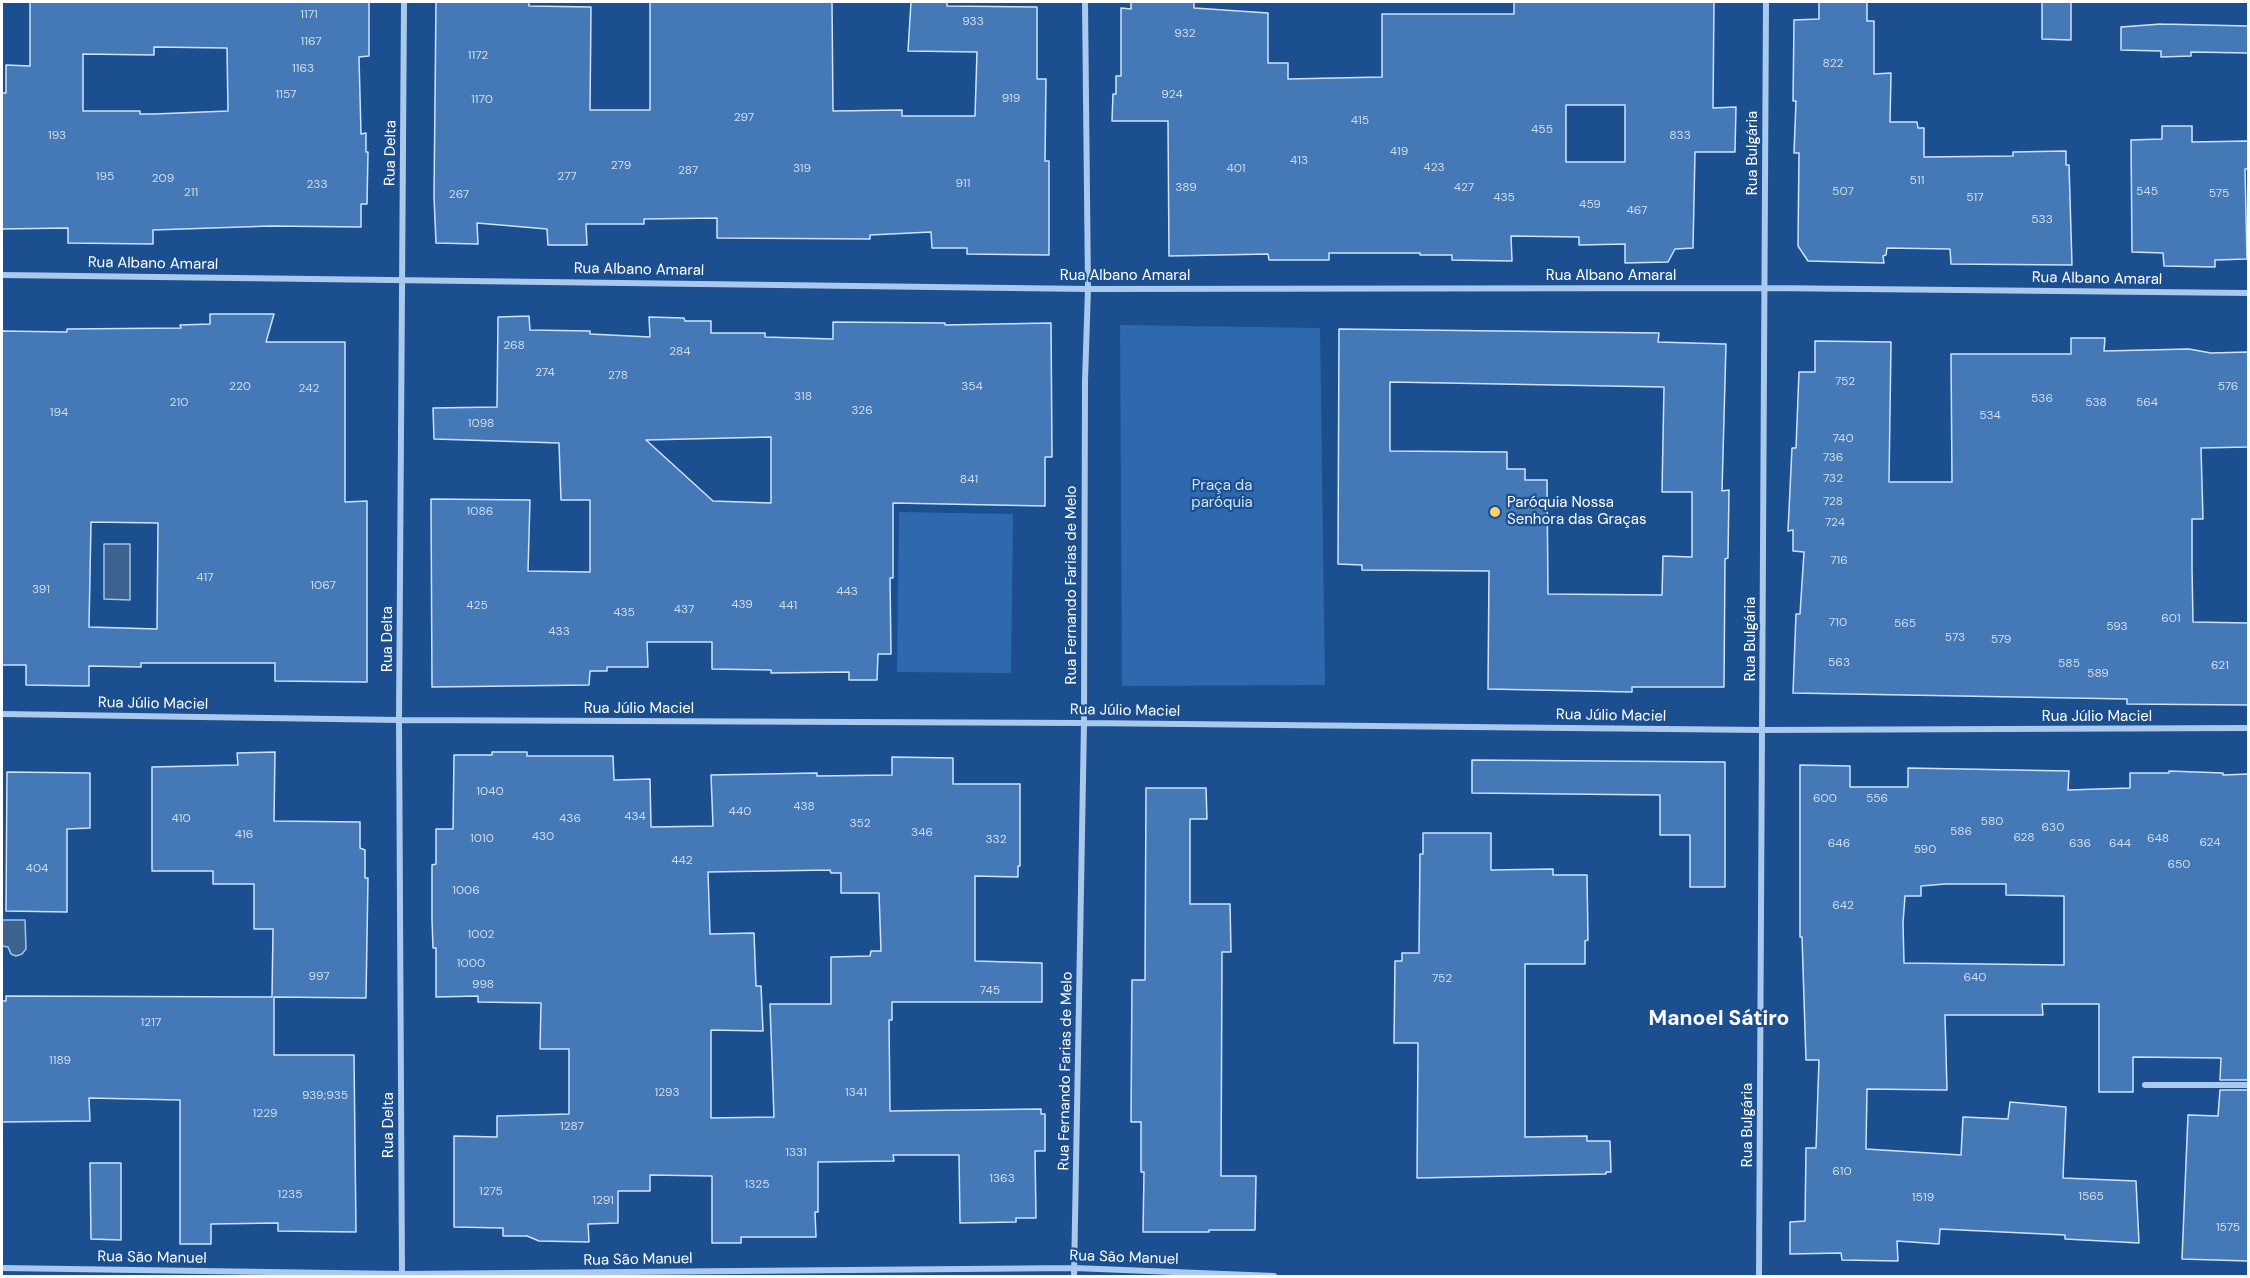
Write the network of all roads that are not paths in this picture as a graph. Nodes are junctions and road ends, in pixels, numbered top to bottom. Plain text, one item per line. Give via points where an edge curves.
1 (404, 2) edge
2 (1085, 2) edge
3 (1766, 2) edge
4 (2, 275) edge
5 (402, 279) junction
6 (1765, 288) junction
7 (1088, 289) junction
8 (2248, 293) edge
9 (2, 714) edge
10 (399, 720) junction
11 (1084, 723) junction
12 (2248, 728) edge
13 (1762, 730) junction
14 (2145, 1085) dead end
15 (2248, 1085) edge
16 (2, 1268) edge
17 (1074, 1268) junction
18 (402, 1275) edge
19 (1074, 1276) edge
20 (1274, 1276) edge
21 (1759, 1276) edge

1 - 5 street, Rua Delta
2 - 7 street, Rua Fernando Farias de Melo
3 - 6 street, Rua Bulgária
4 - 5 street, Rua Albano Amaral
5 - 7 street, Rua Albano Amaral
5 - 10 street, Rua Delta
6 - 7 street, Rua Albano Amaral
6 - 8 street, Rua Albano Amaral
6 - 13 street, Rua Bulgária
7 - 11 street, Rua Fernando Farias de Melo via 1084,393
9 - 10 street, Rua Júlio Maciel
10 - 11 street, Rua Júlio Maciel
10 - 18 street, Rua Delta
11 - 13 street, Rua Júlio Maciel
11 - 17 street, Rua Fernando Farias de Melo
12 - 13 street, Rua Júlio Maciel
13 - 21 street, Rua Bulgária
14 - 15 street
16 - 18 street, Rua São Manuel
17 - 18 street, Rua São Manuel
17 - 19 street, Rua Fernando Farias de Melo
17 - 20 street, Rua São Manuel

